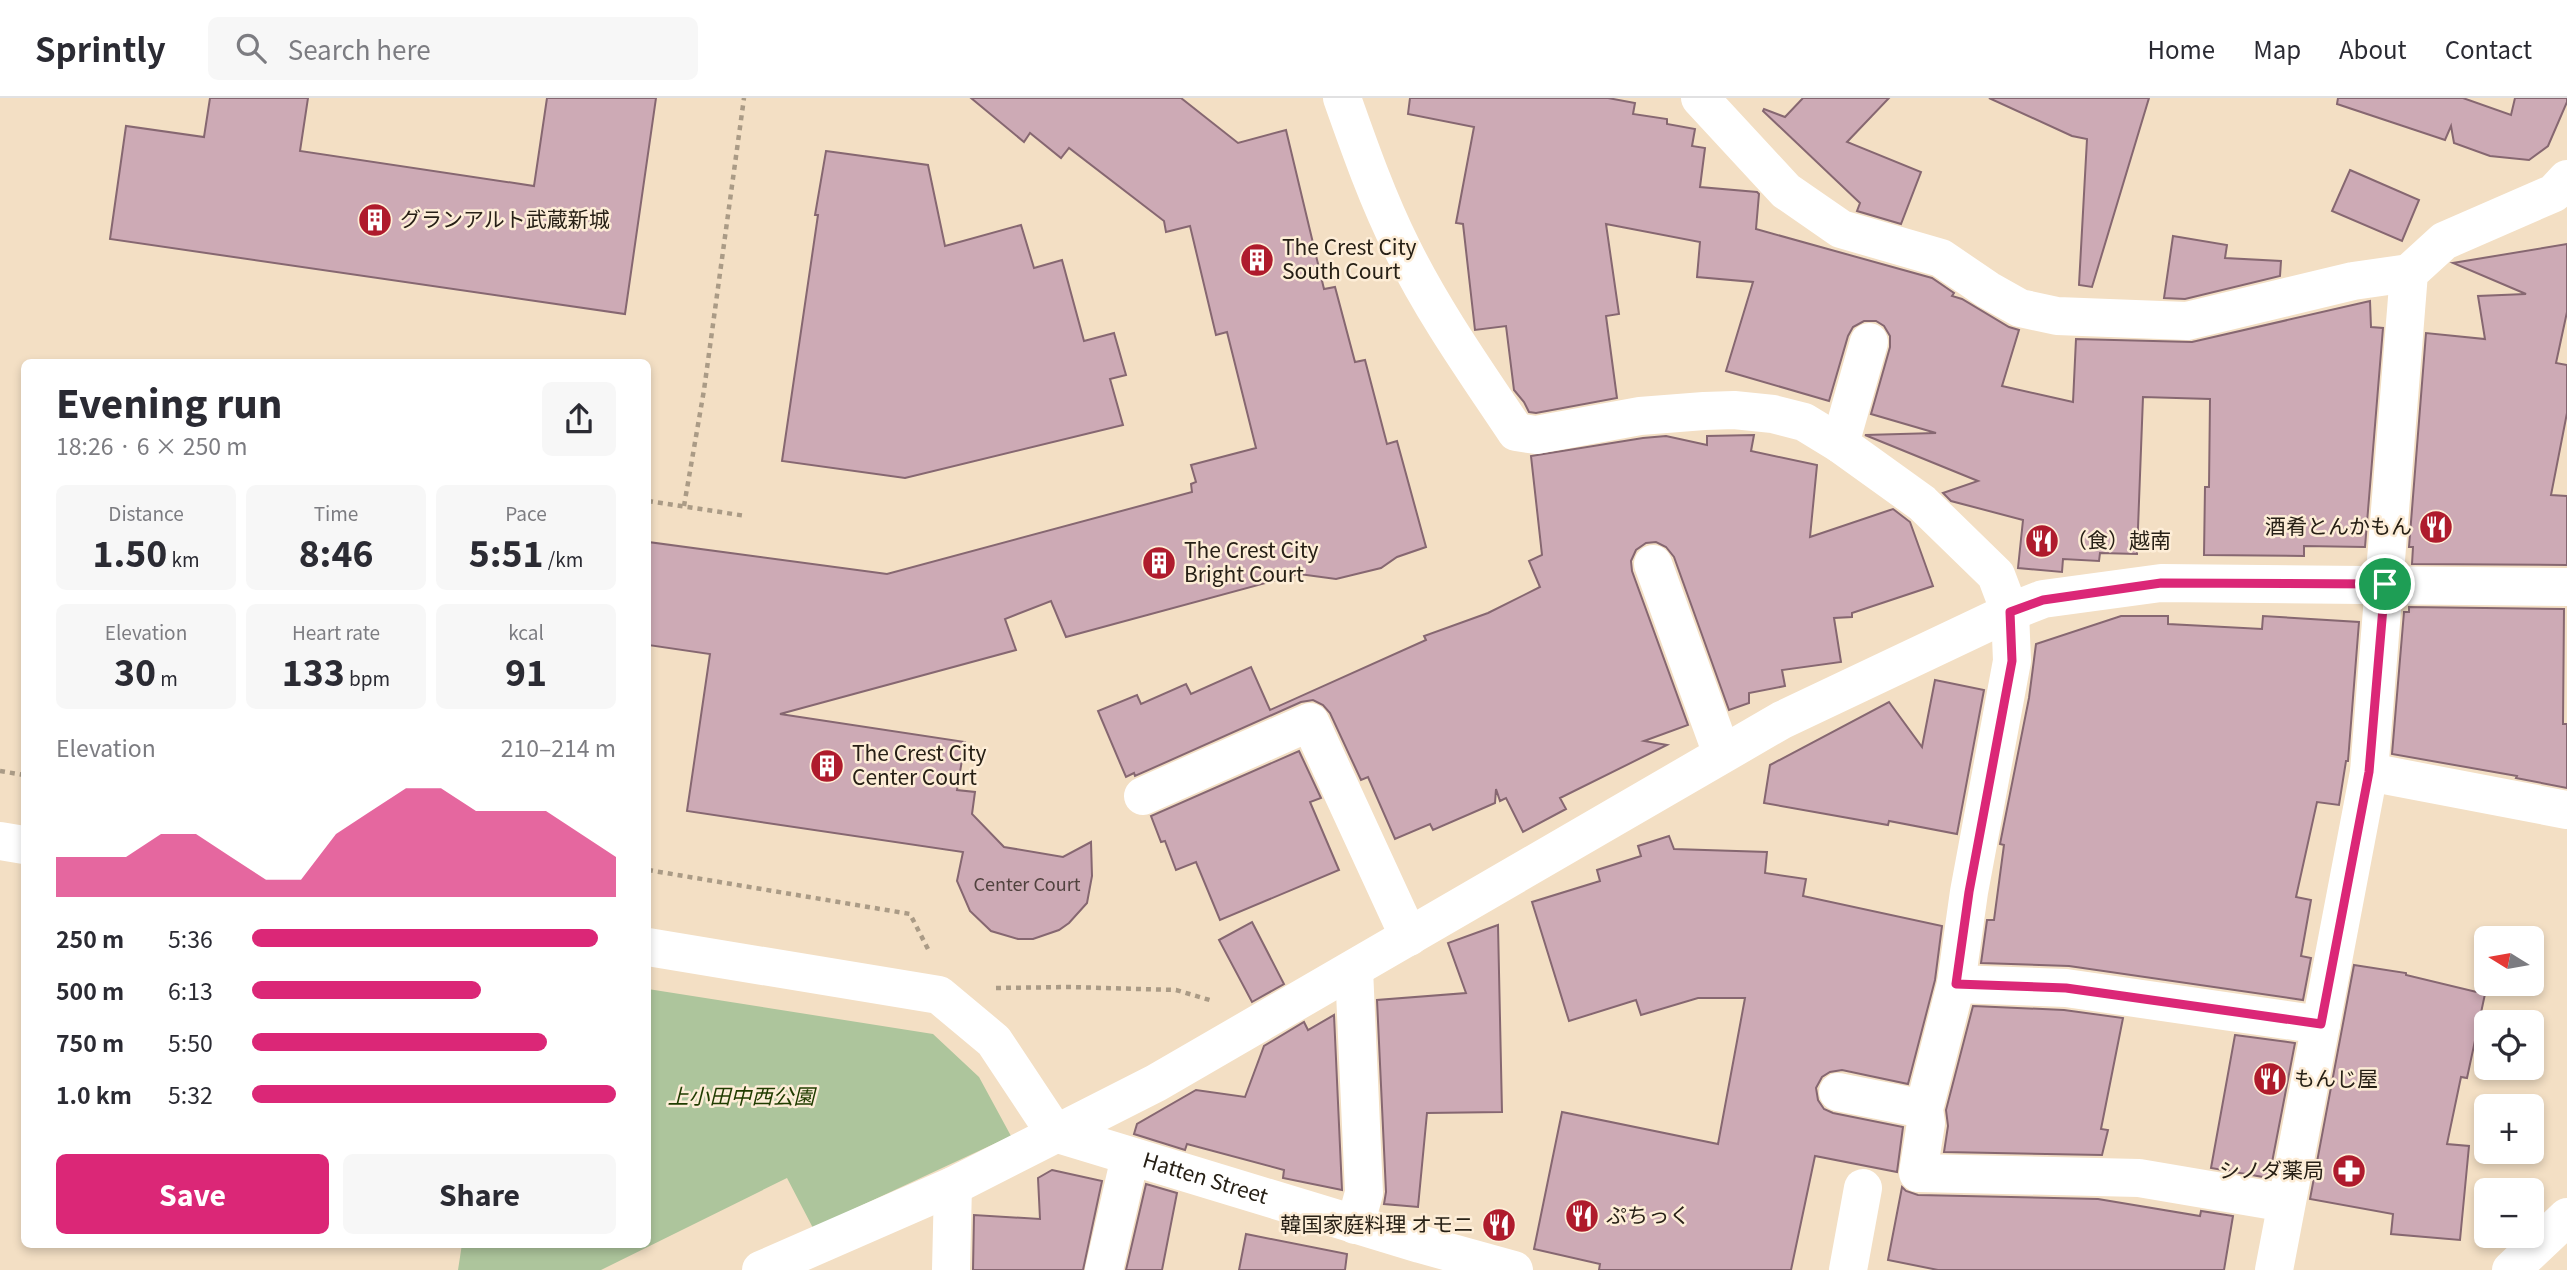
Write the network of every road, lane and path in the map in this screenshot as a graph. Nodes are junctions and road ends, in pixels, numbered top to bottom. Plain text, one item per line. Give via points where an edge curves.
1 (744, 98) edge
2 (1342, 98) edge
3 (1700, 98) edge
4 (2567, 179) edge
5 (2409, 274) junction
6 (1869, 342) dead end
7 (1840, 444) junction
8 (651, 501) edge
9 (684, 506) junction
10 (747, 516) dead end
11 (1653, 564) dead end
12 (2385, 584) junction
13 (2567, 587) edge
14 (2010, 612) junction
15 (1722, 754) junction
16 (0, 771) edge
17 (2369, 772) junction
18 (21, 774) edge
19 (1143, 796) dead end
20 (2567, 810) edge
21 (0, 841) edge
22 (21, 844) edge
23 (651, 871) edge
24 (1409, 937) junction
25 (651, 947) edge
26 (932, 958) dead end
27 (1354, 969) junction
28 (1956, 984) junction
29 (994, 988) dead end
30 (1216, 1002) dead end
31 (2321, 1024) junction
32 (1838, 1092) dead end
33 (1924, 1109) junction
34 (1055, 1133) junction
35 (1130, 1157) junction
36 (953, 1186) junction
37 (1863, 1188) dead end
38 (2287, 1203) junction
39 (2567, 1217) edge
40 (1355, 1225) junction
41 (1417, 1257) edge
42 (761, 1270) edge
43 (951, 1270) edge
44 (1104, 1270) edge
45 (1514, 1270) edge
46 (1847, 1270) edge
47 (2274, 1270) edge
48 (2511, 1270) edge

1 - 9 path
2 - 7 street via 1402,249 1452,336 1516,432 1536,435 1640,416 1734,410 1804,422
3 - 5 street via 1786,191 1840,229 1941,258 2021,307 2057,316 2187,321 2353,281
4 - 5 street via 2554,193 2444,241
5 - 12 street
6 - 7 street
7 - 14 street via 1922,503 1996,575
8 - 9 path
9 - 10 path
11 - 15 street
12 - 13 street
12 - 14 street via 2161,583 2043,600
12 - 17 street
14 - 15 street via 1782,720
14 - 28 street via 2012,661
15 - 24 street
16 - 18 path
17 - 20 street
17 - 31 street
19 - 24 street via 1310,722
21 - 22 street
23 - 26 path via 911,914
24 - 27 street
25 - 34 street via 939,995 994,1041
27 - 34 street via 1156,1083
27 - 40 street via 1364,1193
28 - 31 street via 2066,988
28 - 33 street
29 - 30 path via 1176,990
31 - 38 street
32 - 33 street
33 - 38 street via 1918,1173 2140,1178
34 - 35 street, Hatten Street
34 - 36 street
35 - 40 street, Hatten Street
35 - 44 street
36 - 42 street
36 - 43 street
37 - 46 street
38 - 47 street
39 - 48 street
40 - 41 street, Hatten Street
41 - 45 street, Hatten Street

